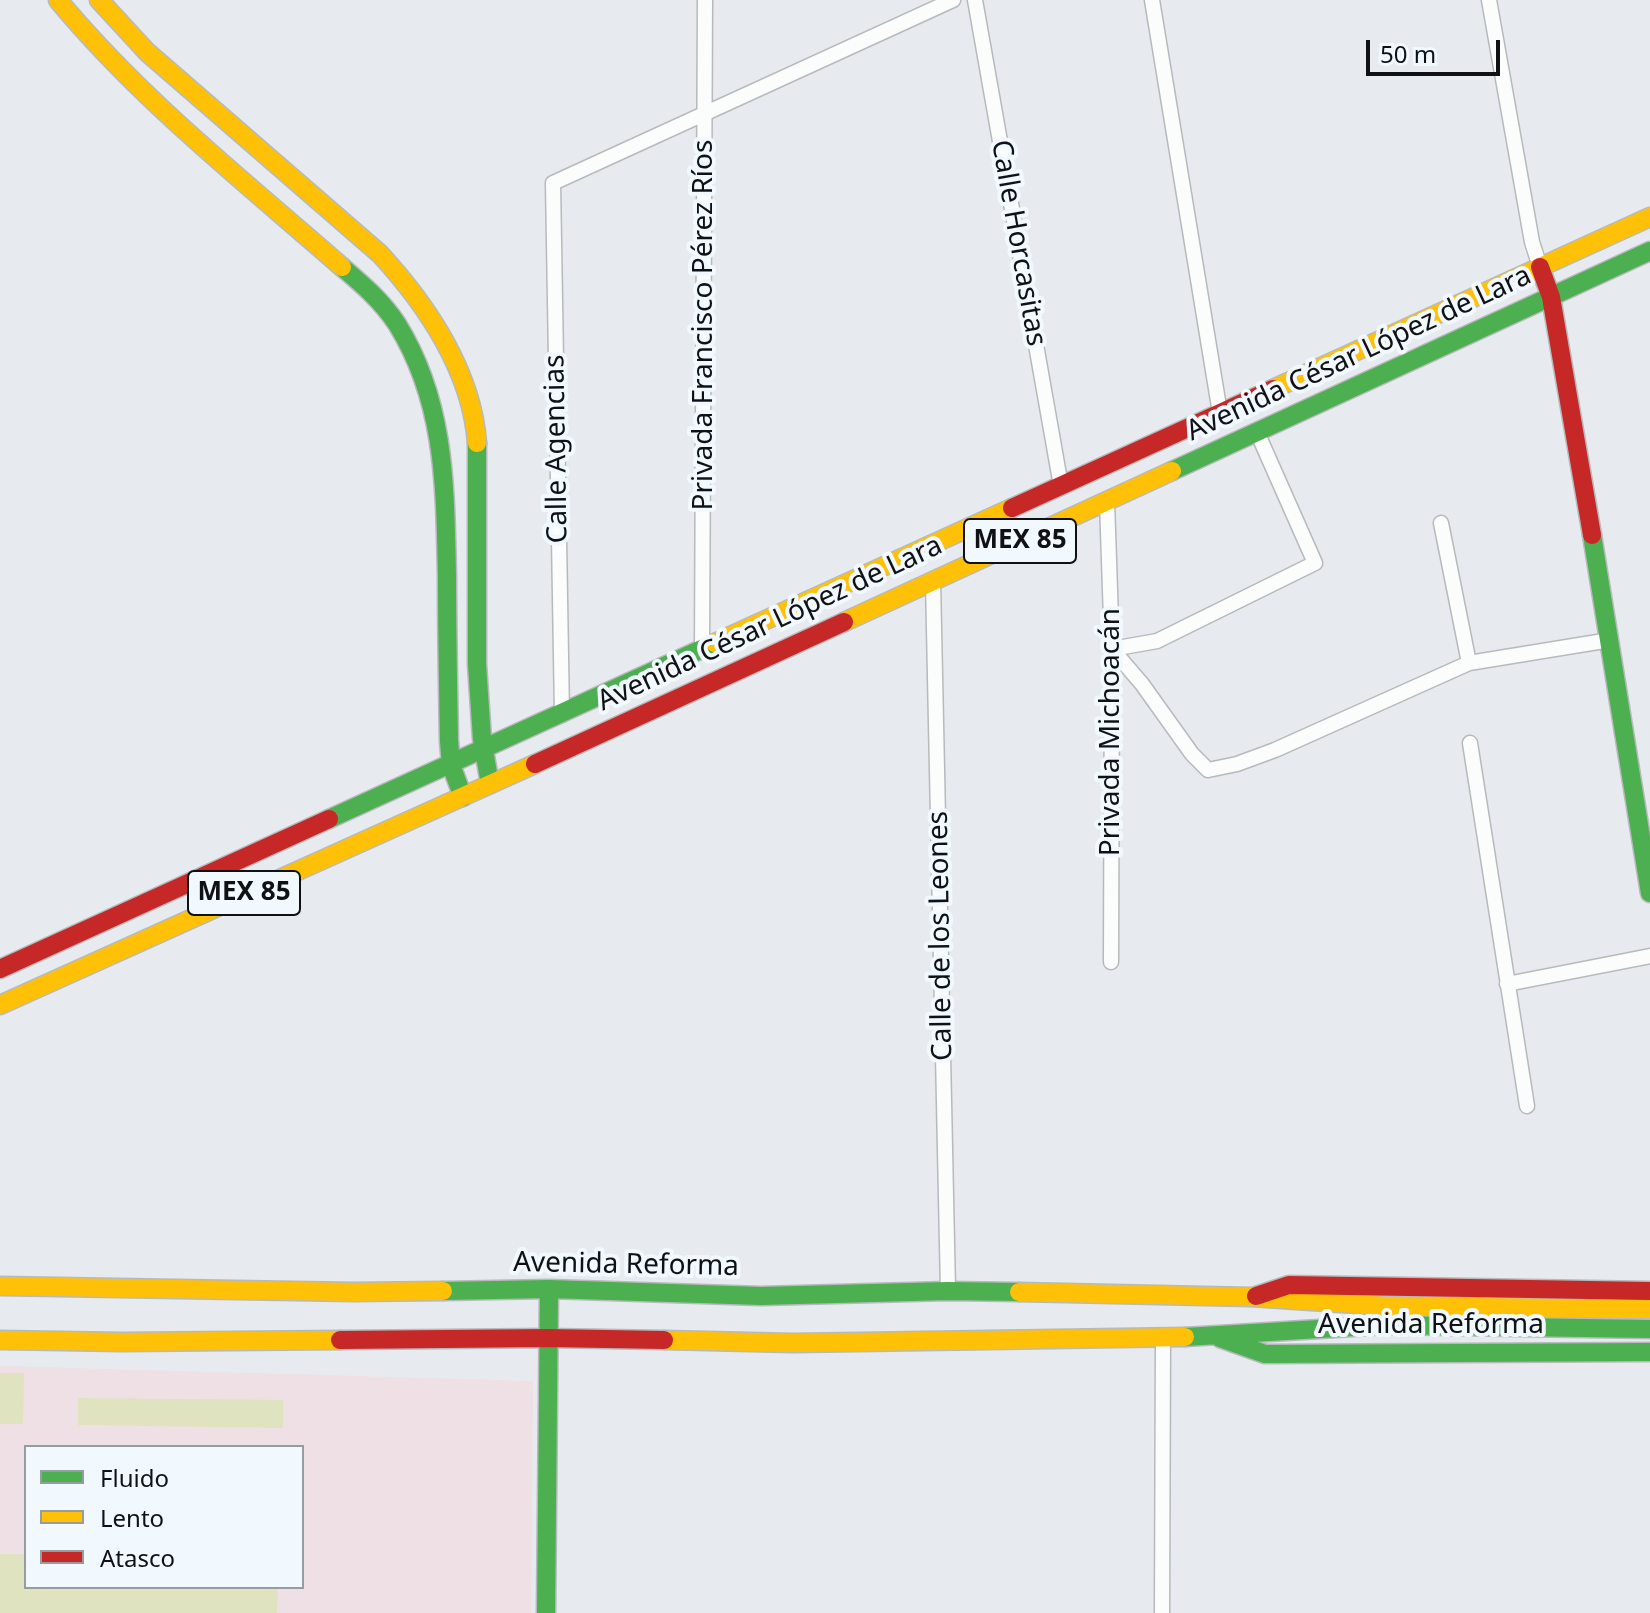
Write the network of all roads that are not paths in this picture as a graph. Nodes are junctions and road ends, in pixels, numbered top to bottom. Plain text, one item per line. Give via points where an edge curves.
1 (58, 0) edge
2 (99, 0) edge
3 (705, 0) edge
4 (953, 0) edge
5 (975, 0) edge
6 (1152, 0) edge
7 (1489, 0) edge
8 (705, 112) junction
9 (1650, 217) edge
10 (1650, 251) edge
11 (1540, 267) junction
12 (1551, 297) junction
13 (1220, 413) junction
14 (1257, 432) junction
15 (1061, 486) junction
16 (1107, 501) junction
17 (1441, 523) dead end
18 (933, 581) junction
19 (447, 583) junction
20 (475, 585) junction
21 (1610, 640) junction
22 (1112, 649) junction
23 (702, 650) junction
24 (1469, 663) junction
25 (562, 715) junction
26 (1470, 743) dead end
27 (481, 751) junction
28 (451, 765) junction
29 (490, 784) junction
30 (463, 797) junction
31 (1650, 893) edge
32 (1650, 956) edge
33 (1111, 962) dead end
34 (0, 969) edge
35 (1507, 984) junction
36 (0, 1005) edge
37 (1527, 1106) dead end
38 (0, 1286) edge
39 (549, 1289) junction
40 (948, 1291) junction
41 (1650, 1291) edge
42 (1251, 1297) junction
43 (1650, 1309) edge
44 (1650, 1329) edge
45 (1216, 1337) junction
46 (548, 1338) junction
47 (1163, 1338) junction
48 (0, 1340) edge
49 (1650, 1352) edge
50 (546, 1613) edge
51 (1162, 1613) edge

1 - 19 main road via 141,91 383,306 415,360 439,432
2 - 20 main road via 147,52 380,254 425,306 459,378 475,430
3 - 8 street, Privada Francisco Pérez Ríos
4 - 8 street
5 - 15 street, Calle Horcasitas
6 - 13 street
7 - 11 street
8 - 23 street, Privada Francisco Pérez Ríos
8 - 25 street, Calle Agencias via 553,183
9 - 11 main road, Avenida César López de Lara / MEX 85
10 - 12 main road, Avenida César López de Lara / MEX 85
11 - 12 main road
11 - 13 main road, Avenida César López de Lara / MEX 85
12 - 14 main road, Avenida César López de Lara / MEX 85
12 - 21 main road
13 - 15 main road, Avenida César López de Lara / MEX 85
14 - 16 main road, Avenida César López de Lara / MEX 85
14 - 22 street via 1315,563 1157,641
15 - 23 main road, Avenida César López de Lara / MEX 85
16 - 18 main road, Avenida César López de Lara / MEX 85
16 - 22 street, Privada Michoacán
17 - 24 street
18 - 29 main road, Avenida César López de Lara / MEX 85
18 - 40 street, Calle de los Leones
19 - 20 main road
19 - 28 main road
20 - 27 main road
21 - 24 street
21 - 31 main road
22 - 24 street via 1208,770 1275,750
22 - 33 street, Privada Michoacán
23 - 25 main road, Avenida César López de Lara / MEX 85
25 - 27 main road, Avenida César López de Lara / MEX 85
26 - 35 street
27 - 28 main road, Avenida César López de Lara / MEX 85
27 - 29 main road
28 - 30 main road
28 - 34 main road, Avenida César López de Lara / MEX 85
29 - 30 main road, Avenida César López de Lara / MEX 85
30 - 36 main road, Avenida César López de Lara / MEX 85
32 - 35 street
35 - 37 street
38 - 39 main road, Avenida Reforma via 353,1292
39 - 40 main road, Avenida Reforma via 761,1296
39 - 46 main road
40 - 42 main road, Avenida Reforma
41 - 42 main road, Avenida Reforma via 1289,1285
42 - 43 main road, Avenida Reforma via 1386,1306
44 - 45 main road, Avenida Reforma via 1387,1325
45 - 47 main road, Avenida Reforma
45 - 49 main road, Avenida Reforma via 1265,1354
46 - 47 main road, Avenida Reforma via 793,1343
46 - 48 main road, Avenida Reforma
46 - 50 main road
47 - 51 street

